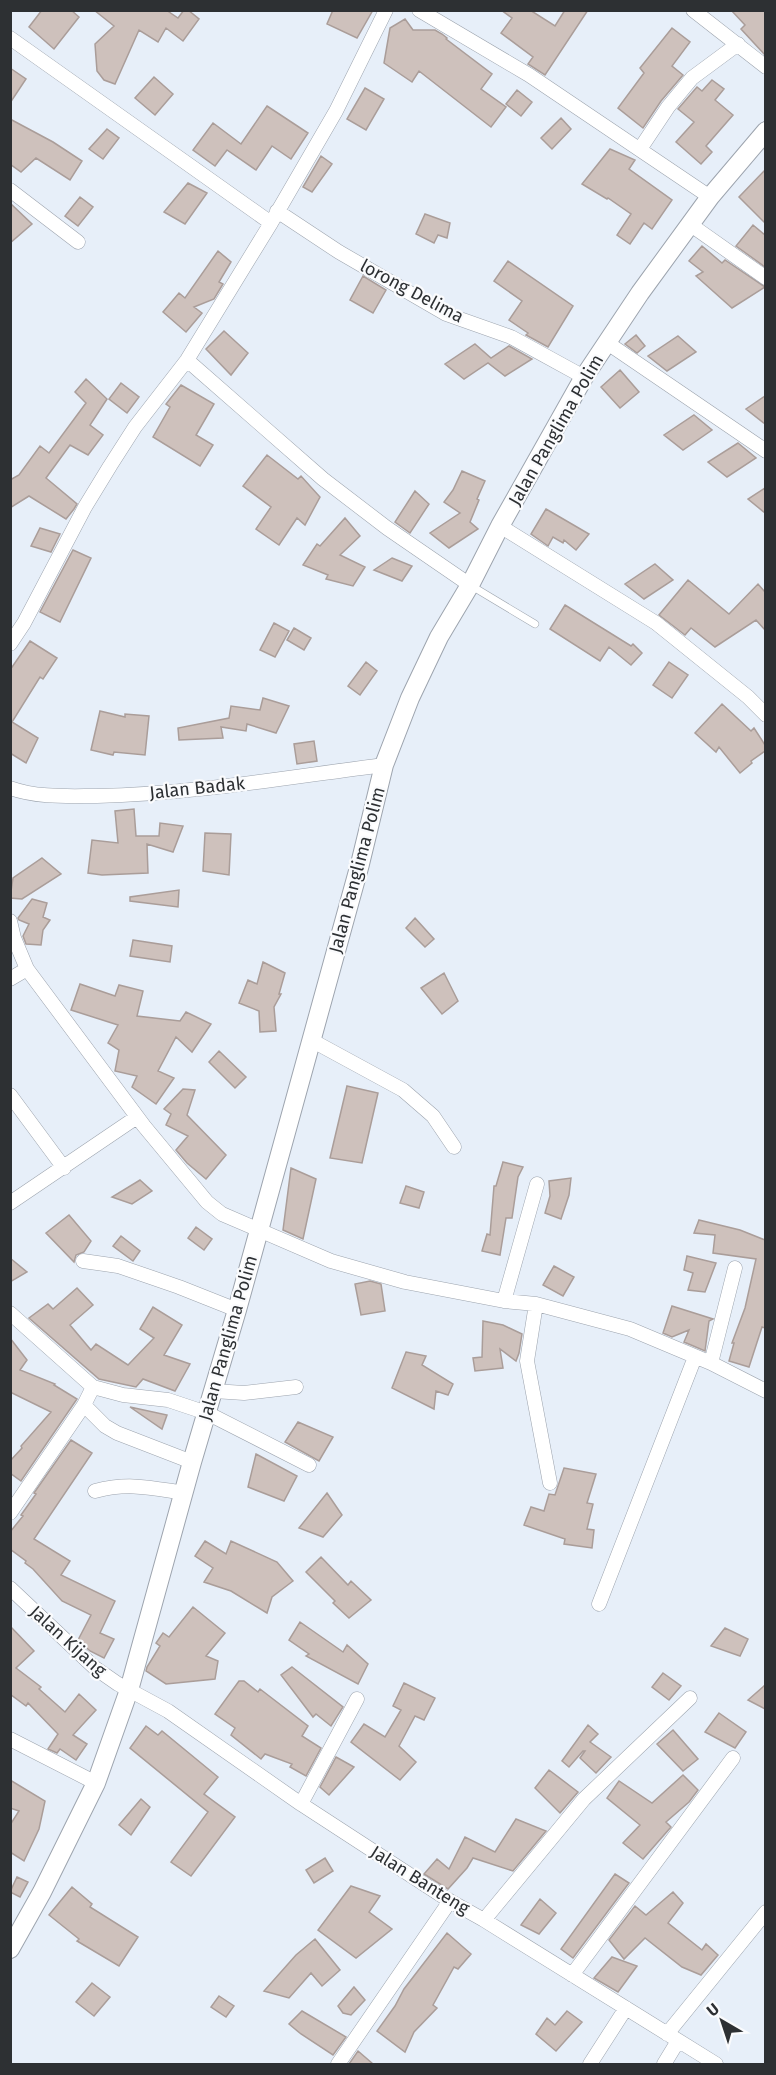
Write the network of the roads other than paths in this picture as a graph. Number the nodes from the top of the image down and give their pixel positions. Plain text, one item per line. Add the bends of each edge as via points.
1 (386, 10) edge
2 (419, 10) edge
3 (693, 10) edge
4 (10, 38) edge
5 (738, 44) junction
6 (765, 67) edge
7 (765, 131) edge
8 (640, 149) junction
9 (10, 190) edge
10 (710, 198) junction
11 (274, 217) junction
12 (691, 225) junction
13 (78, 242) dead end
14 (765, 278) edge
15 (606, 342) junction
16 (188, 360) junction
17 (584, 377) junction
18 (765, 451) edge
19 (500, 526) junction
20 (470, 585) junction
21 (535, 624) dead end
22 (10, 644) edge
23 (765, 715) edge
24 (384, 765) junction
25 (10, 788) edge
26 (10, 921) edge
27 (27, 969) junction
28 (10, 979) edge
29 (311, 1040) junction
30 (10, 1095) edge
31 (137, 1117) junction
32 (454, 1147) dead end
33 (64, 1168) junction
34 (537, 1184) dead end
35 (10, 1203) edge
36 (258, 1230) junction
37 (83, 1261) dead end
38 (735, 1268) dead end
39 (504, 1301) junction
40 (536, 1304) junction
41 (237, 1310) junction
42 (10, 1313) edge
43 (695, 1357) junction
44 (711, 1364) junction
45 (93, 1387) junction
46 (297, 1387) dead end
47 (214, 1391) junction
48 (765, 1391) edge
49 (84, 1405) junction
50 (207, 1413) junction
51 (192, 1462) junction
52 (309, 1466) dead end
53 (550, 1483) dead end
54 (95, 1491) dead end
55 (185, 1493) junction
56 (10, 1513) edge
57 (10, 1588) edge
58 (599, 1604) dead end
59 (129, 1690) junction
60 (690, 1698) dead end
61 (357, 1699) dead end
62 (10, 1740) edge
63 (733, 1758) dead end
64 (96, 1783) junction
65 (301, 1804) junction
66 (450, 1900) junction
67 (765, 1912) edge
68 (484, 1920) junction
69 (10, 1949) edge
70 (572, 1975) junction
71 (626, 2008) junction
72 (672, 2037) junction
73 (700, 2060) edge
74 (338, 2064) edge
75 (590, 2064) edge
76 (664, 2064) edge
77 (716, 2064) edge

1 - 11 street via 336,111
2 - 8 street via 530,75
3 - 5 street
4 - 11 street, lorong Delima
5 - 6 street
5 - 8 street via 692,78
7 - 10 street, Jalan Panglima Polim
8 - 10 street
9 - 13 street
10 - 12 street, Jalan Panglima Polim
11 - 16 street
11 - 17 street, lorong Delima via 446,314 511,337
12 - 14 street
12 - 15 street, Jalan Panglima Polim
15 - 17 street, Jalan Panglima Polim
15 - 18 street
16 - 20 street via 323,478
16 - 22 street via 110,466
17 - 19 street, Jalan Panglima Polim
19 - 20 street, Jalan Panglima Polim
19 - 23 street via 656,623
20 - 21 lane
20 - 24 street, Jalan Panglima Polim via 439,637
24 - 25 street, Jalan Badak via 132,795 52,796
24 - 29 street, Jalan Panglima Polim
26 - 27 street
27 - 28 street
27 - 31 street
29 - 32 street via 403,1090 433,1116
29 - 36 street, Jalan Panglima Polim
30 - 33 street
31 - 33 street
31 - 36 street via 207,1202 222,1214
33 - 35 street
34 - 39 street
36 - 39 street via 331,1261 405,1282
36 - 41 street, Jalan Panglima Polim
37 - 41 street via 147,1275
38 - 44 street
39 - 40 street
40 - 43 street via 630,1329
40 - 53 street via 527,1361
41 - 47 street, Jalan Panglima Polim
42 - 45 street
43 - 44 street
43 - 58 street
44 - 48 street
45 - 49 street
45 - 50 street via 168,1400
46 - 47 street via 244,1393
47 - 50 street, Jalan Panglima Polim
49 - 51 street via 117,1433
49 - 56 street
50 - 51 street, Jalan Panglima Polim
50 - 52 street
51 - 55 street, Jalan Panglima Polim
54 - 55 street via 133,1485
55 - 59 street, Jalan Panglima Polim
57 - 59 street, Jalan Kijang via 95,1668
59 - 64 street, Jalan Panglima Polim
59 - 65 street, Jalan Banteng via 168,1711
60 - 68 street via 584,1799
61 - 65 street
62 - 64 street
63 - 70 street
64 - 69 street, Jalan Panglima Polim
65 - 66 street, Jalan Banteng
66 - 68 street, Jalan Banteng
66 - 74 street
67 - 72 street
68 - 70 street, Jalan Banteng
70 - 71 street, Jalan Banteng
71 - 72 street, Jalan Banteng
71 - 75 street
72 - 73 street, Jalan Banteng
72 - 76 street
73 - 77 street, Jalan Banteng

